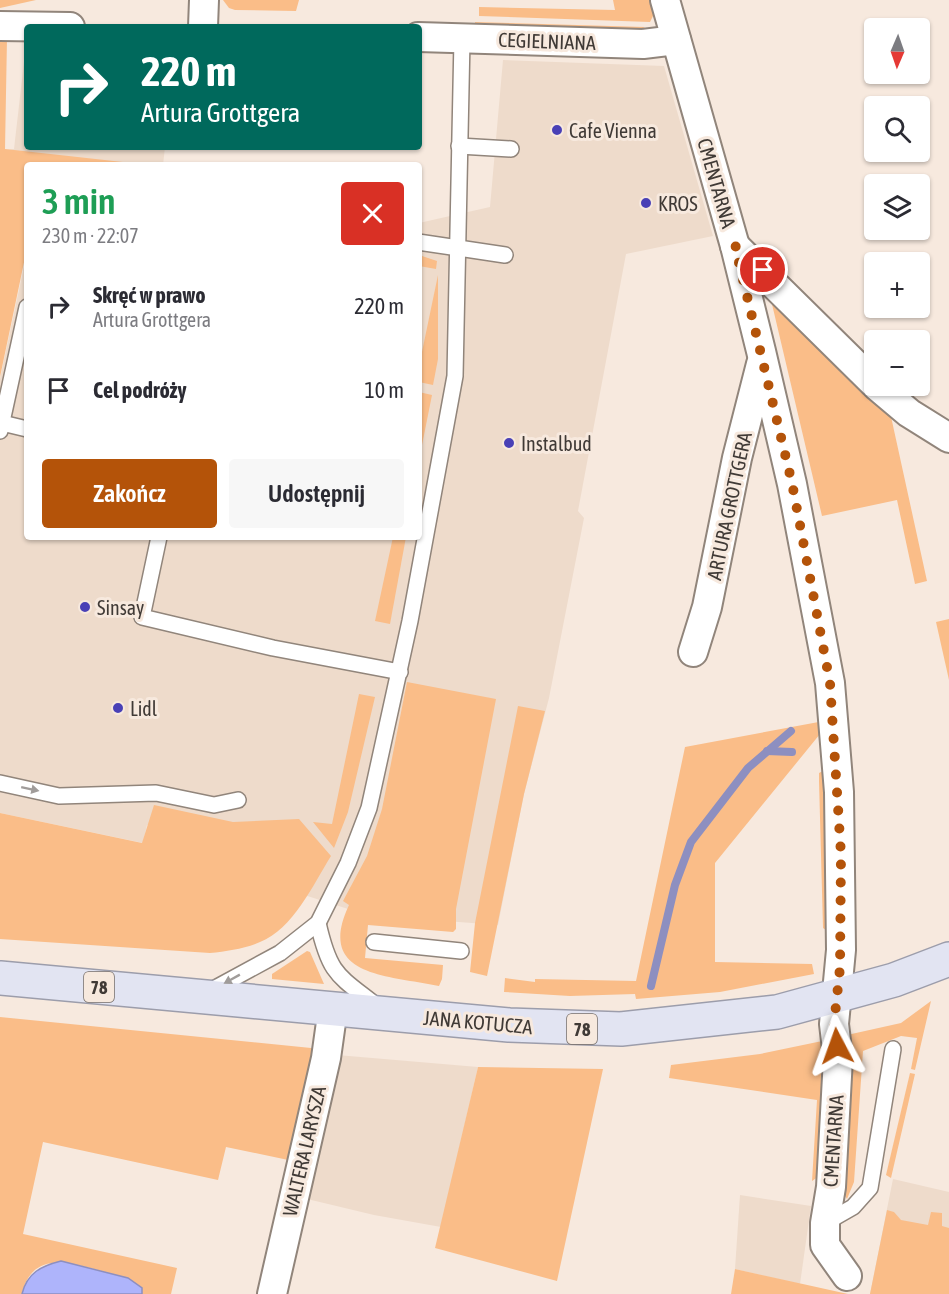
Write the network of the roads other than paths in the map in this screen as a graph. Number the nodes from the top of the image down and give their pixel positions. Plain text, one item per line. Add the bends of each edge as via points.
1 (204, 0) edge
2 (665, 0) edge
3 (203, 24) edge
4 (0, 26) edge
5 (24, 26) edge
6 (422, 38) edge
7 (462, 39) junction
8 (676, 40) junction
9 (459, 146) junction
10 (511, 149) dead end
11 (422, 243) edge
12 (735, 246) junction
13 (458, 249) junction
14 (506, 255) dead end
15 (24, 321) edge
16 (763, 359) junction
17 (864, 372) edge
18 (890, 396) edge
19 (1, 427) edge
20 (24, 429) edge
21 (949, 438) edge
22 (426, 491) edge
23 (422, 519) edge
24 (158, 540) edge
25 (419, 540) edge
26 (693, 652) dead end
27 (400, 672) junction
28 (0, 783) edge
29 (238, 800) dead end
30 (318, 923) junction
31 (374, 942) dead end
32 (460, 951) dead end
33 (949, 960) edge
34 (0, 978) edge
35 (199, 997) junction
36 (837, 997) junction
37 (333, 1008) junction
38 (386, 1013) junction
39 (893, 1049) dead end
40 (825, 1222) junction
41 (847, 1285) edge
42 (272, 1294) edge

1 - 3 street
2 - 8 street, CMENTARNA
4 - 5 street
6 - 7 street, CEGIELNIANA
7 - 8 street, CEGIELNIANA via 643,44
7 - 9 lane
8 - 12 street, CMENTARNA
9 - 10 lane
9 - 13 lane
11 - 13 lane
12 - 16 street, CMENTARNA
12 - 17 street
13 - 14 lane
13 - 22 lane via 456,366
15 - 19 lane
16 - 26 street, ARTURA GROTTGERA via 737,458 707,607
16 - 36 street, CMENTARNA via 821,631 835,744 841,854
18 - 21 street
19 - 20 lane
22 - 23 lane
24 - 27 lane via 142,617 273,648
25 - 27 lane
27 - 30 lane via 364,825
28 -> 29 lane via 59,796 156,793 214,805
30 -> 35 lane via 280,953
30 - 38 lane via 329,964 336,974
31 - 32 lane
33 - 36 main road, JANA KOTUCZA / 78
34 - 35 main road, JANA KOTUCZA / 78
35 - 37 main road, JANA KOTUCZA / 78
36 - 38 main road, JANA KOTUCZA / 78 via 738,1018 621,1029 509,1025
36 - 40 street, CMENTARNA via 834,1024 838,1058 831,1187
37 - 38 main road, JANA KOTUCZA / 78
37 - 42 street, WALTERA LARYSZA via 326,1058
39 - 40 lane via 870,1188 853,1207
40 - 41 street, CMENTARNA via 825,1245

